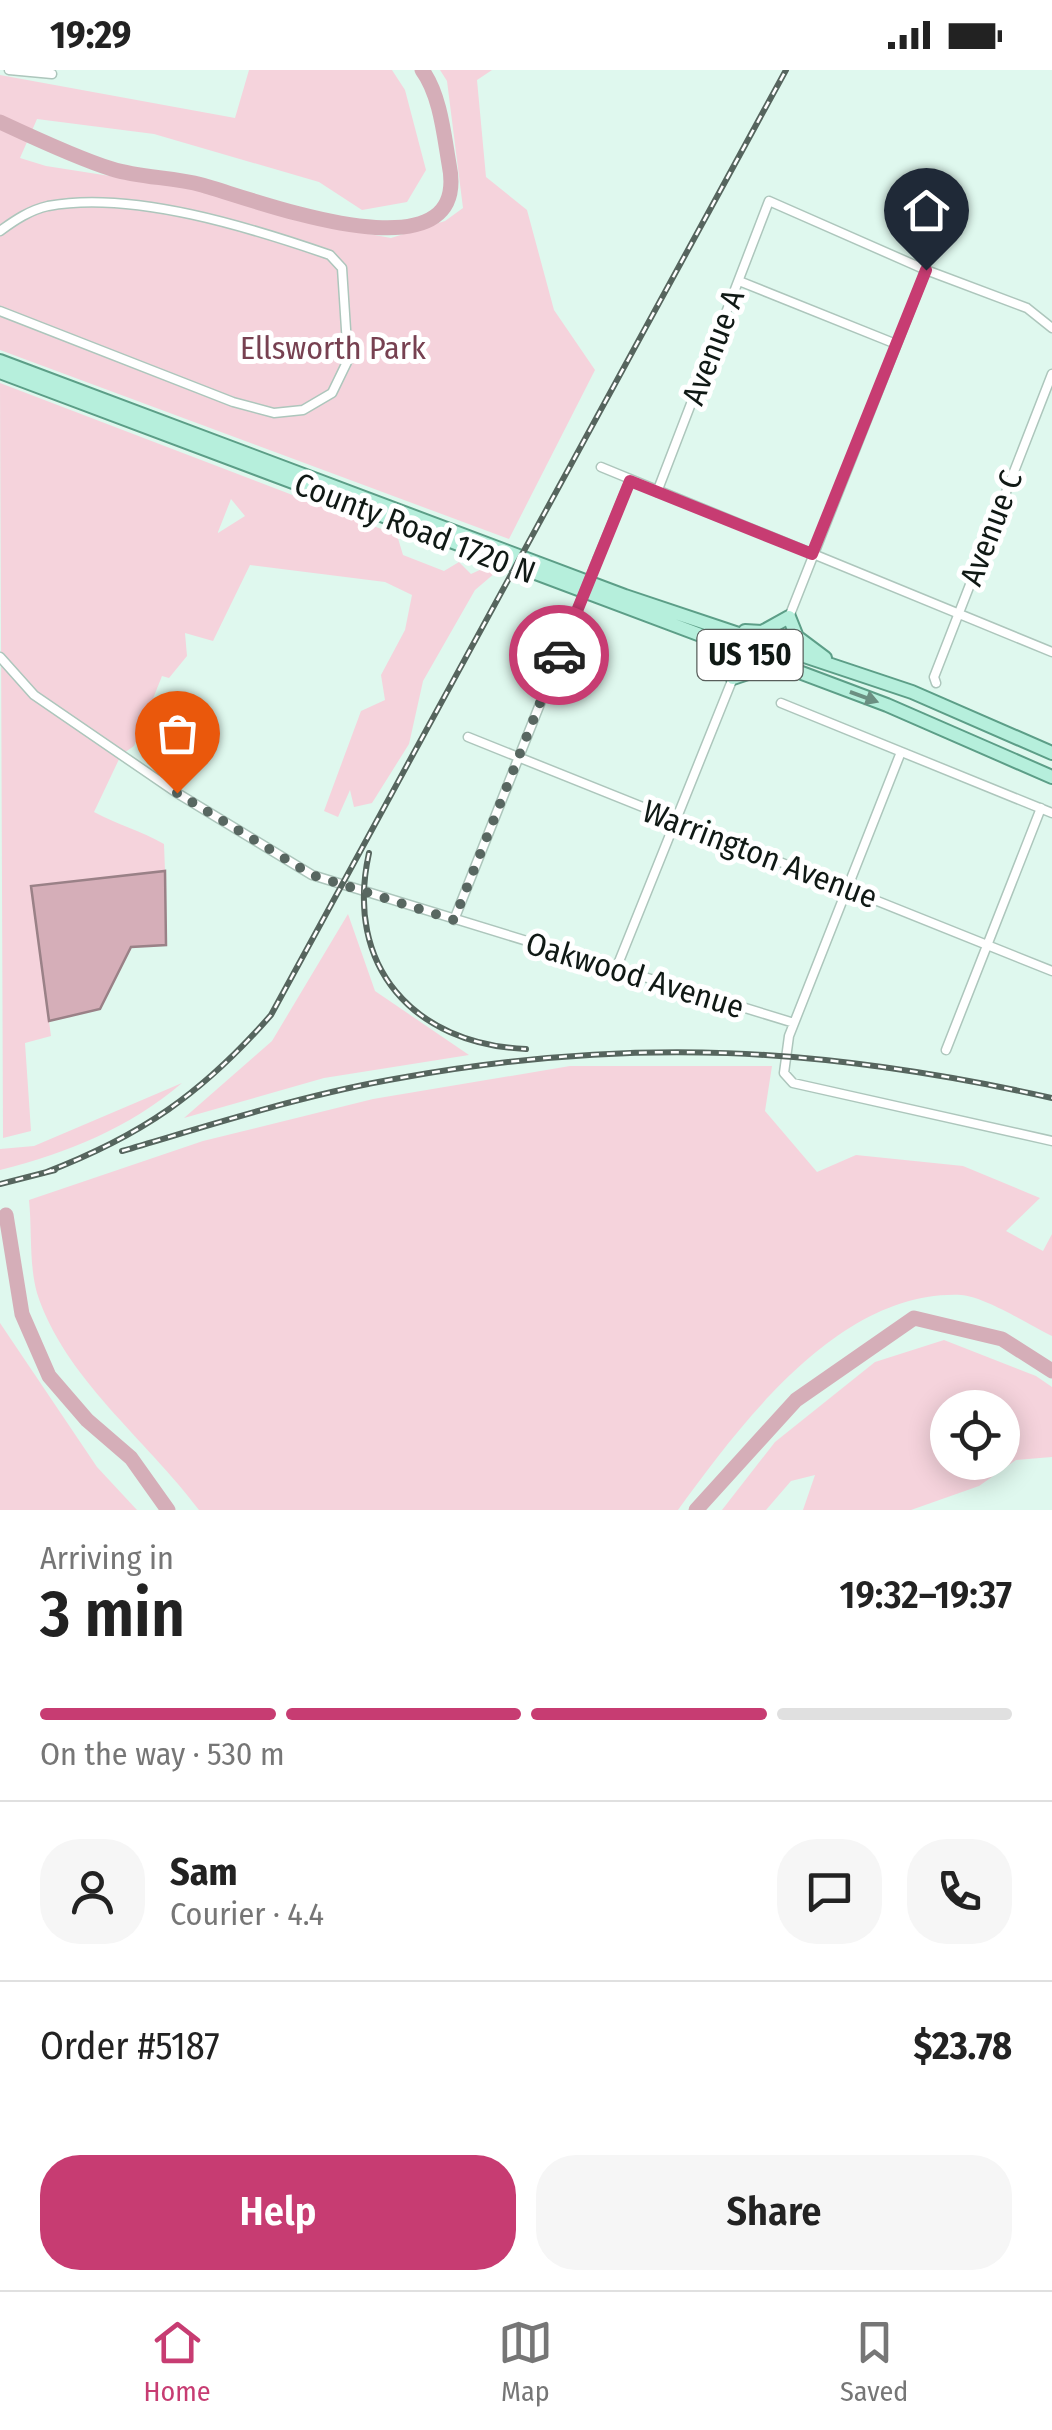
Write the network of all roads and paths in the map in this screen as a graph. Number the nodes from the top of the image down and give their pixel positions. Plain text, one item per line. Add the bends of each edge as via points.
1 (10, 70) edge
2 (52, 74) dead end
3 (0, 231) edge
4 (926, 270) junction
5 (739, 281) junction
6 (0, 311) edge
7 (1052, 328) edge
8 (896, 344) junction
9 (0, 361) edge
10 (0, 372) edge
11 (1052, 374) edge
12 (601, 467) dead end
13 (630, 481) junction
14 (657, 492) junction
15 (812, 554) junction
16 (958, 612) junction
17 (789, 618) junction
18 (727, 630) junction
19 (695, 634) junction
20 (1052, 652) edge
21 (0, 657) edge
22 (838, 666) junction
23 (733, 678) junction
24 (814, 678) junction
25 (936, 683) dead end
26 (781, 704) dead end
27 (468, 737) dead end
28 (901, 752) junction
29 (1052, 753) edge
30 (517, 758) junction
31 (1052, 777) edge
32 (1041, 808) junction
33 (1052, 813) edge
34 (677, 821) junction
35 (849, 888) junction
36 (454, 920) junction
37 (987, 944) junction
38 (616, 969) junction
39 (1052, 971) edge
40 (794, 1023) junction
41 (946, 1050) dead end
42 (1052, 1141) edge

1 - 2 street
3 - 6 street via 47,206 121,205 330,255 342,268 348,360 332,393 304,410 274,413
4 - 5 street, Avenue A via 768,201
4 - 7 street via 1027,308
4 - 8 street
5 - 8 street
5 - 14 street, Avenue A
8 - 15 street
9 - 18 main road, County Road 1720 N / US 150
10 - 19 main road, County Road 1720 N / US 150
11 - 16 street, Avenue C
12 - 13 street
13 - 14 street
13 - 30 street, bridge
14 - 15 street
15 - 16 street
15 - 17 street
16 - 20 street
16 - 25 street, Avenue C
17 - 18 main road via 762,632
17 - 22 main road via 803,643
18 - 22 main road, US 150
19 - 23 main road
19 - 24 main road, County Road 1720 N / US 150
21 - 36 street, Oakwood Avenue via 34,696 312,875
22 - 29 main road, US 150
23 - 24 main road via 763,668
23 - 34 street
24 -> 31 main road, County Road 1720 N / US 150
26 - 28 street
27 - 30 street, Warrington Avenue
28 - 32 street
28 - 35 street
30 - 34 street, Warrington Avenue
30 - 36 street
32 - 33 street
32 - 37 street
34 - 35 street, Warrington Avenue
34 - 38 street
35 - 37 street, Warrington Avenue
35 - 40 street
36 - 38 street, Oakwood Avenue
37 - 39 street, Warrington Avenue
37 - 41 street
38 - 40 street, Oakwood Avenue
40 - 42 street via 784,1073 793,1082

